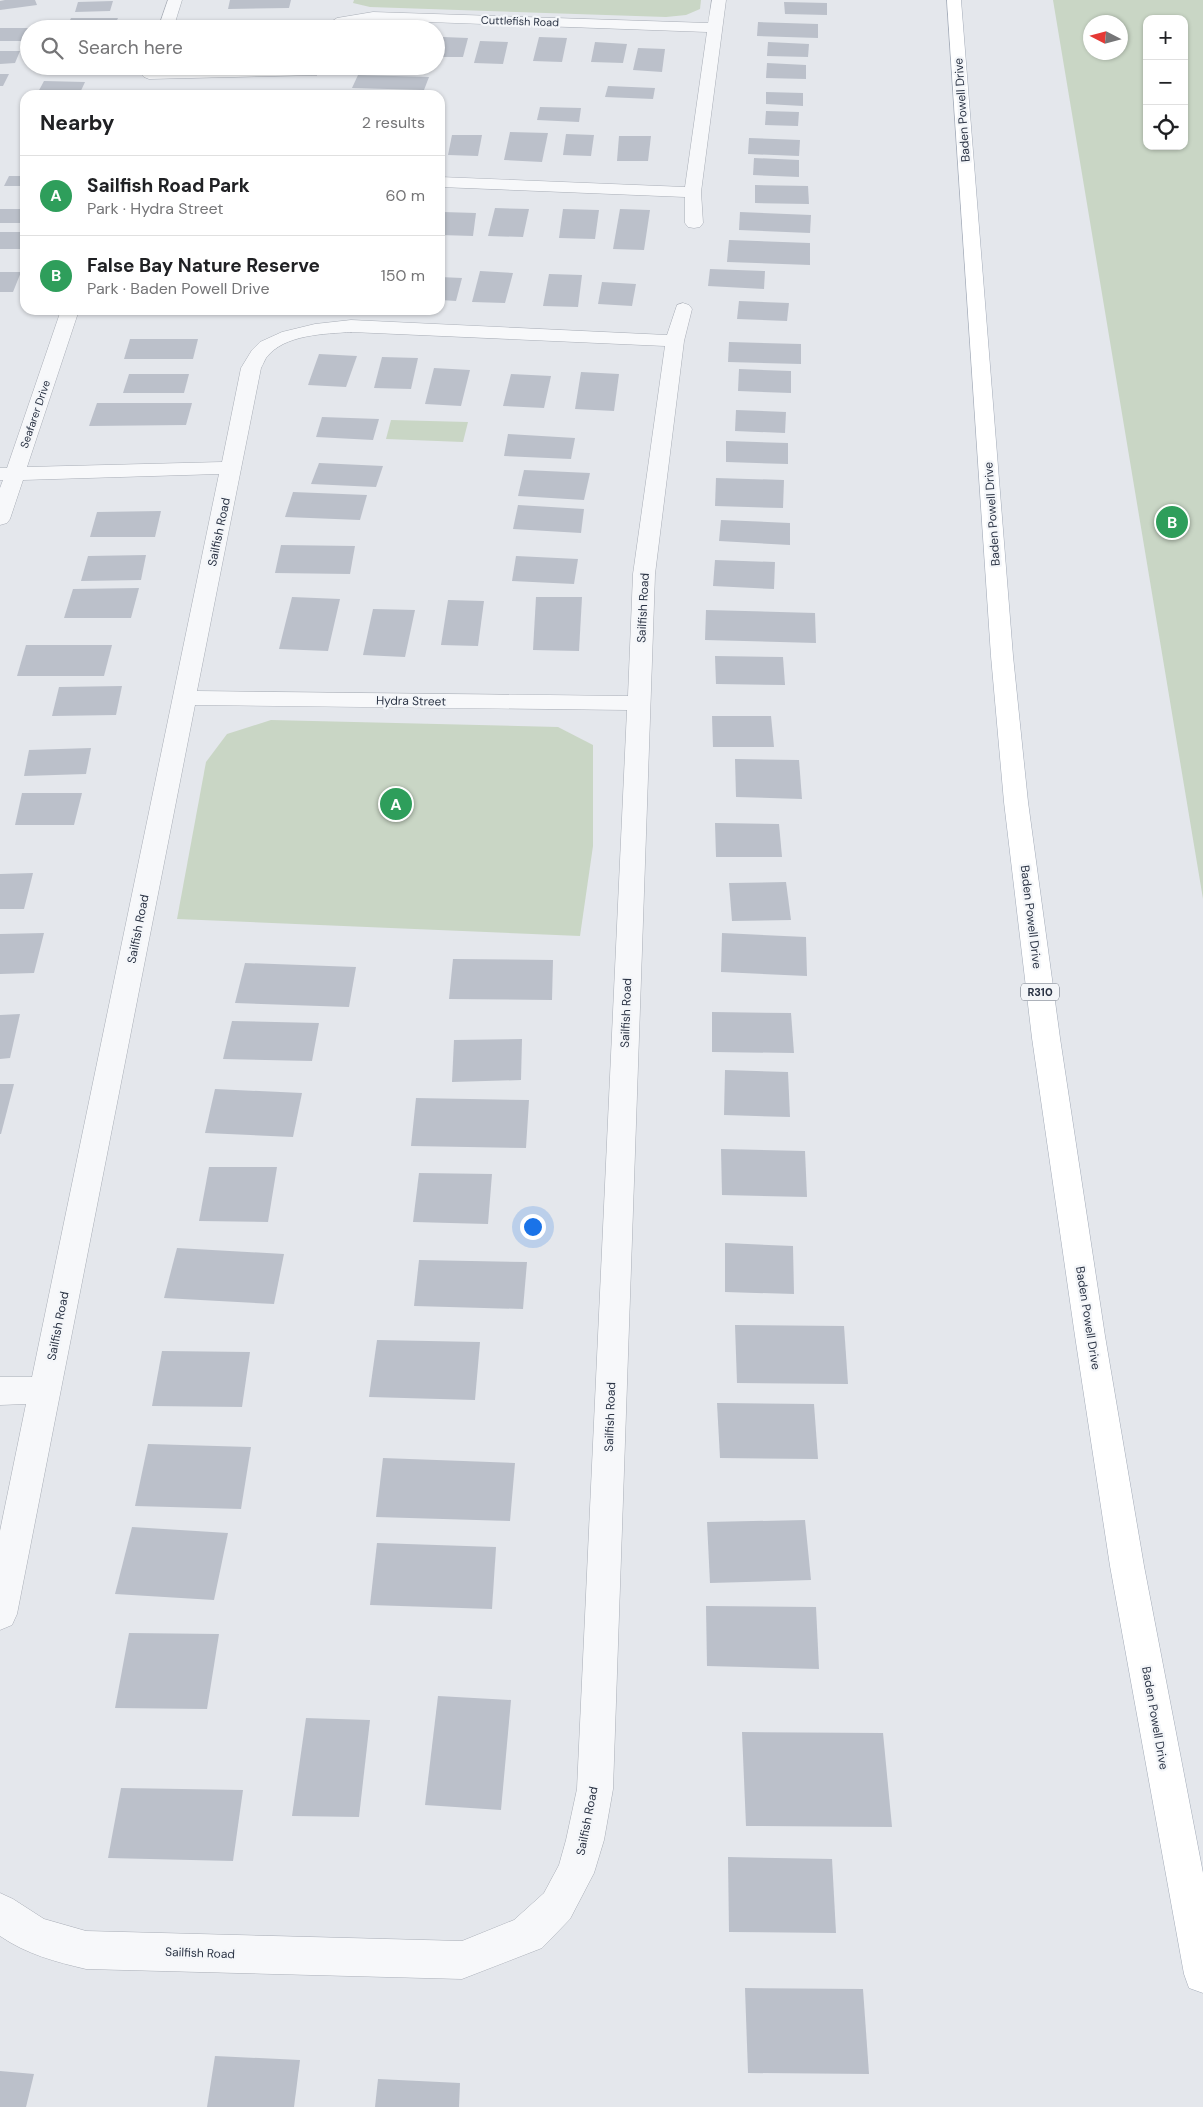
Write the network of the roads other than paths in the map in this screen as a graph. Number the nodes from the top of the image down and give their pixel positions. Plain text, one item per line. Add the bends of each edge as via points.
1 (175, 0) edge
2 (719, 0) edge
3 (954, 0) edge
4 (168, 20) edge
5 (342, 20) edge
6 (715, 28) junction
7 (312, 75) edge
8 (148, 76) edge
9 (445, 182) edge
10 (693, 192) junction
11 (694, 223) dead end
12 (683, 309) dead end
13 (68, 315) edge
14 (675, 341) junction
15 (232, 468) junction
16 (8, 474) edge
17 (0, 519) edge
18 (185, 698) junction
19 (638, 703) junction
20 (45, 1390) junction
21 (0, 1391) edge
22 (0, 1614) edge
23 (0, 1912) edge
24 (1203, 1974) edge

1 - 4 street
2 - 6 street
3 - 24 main road, Baden Powell Drive / R310 via 1002,656 1016,802 1090,1336 1124,1547
5 - 6 street, Cuttlefish Road via 373,16
6 - 10 street
7 - 8 street
9 - 10 street
10 - 11 street
12 - 14 street, Sailfish Road
13 - 16 street, Seafarer Drive
14 - 15 street, Sailfish Road via 351,326 299,332 260,353 251,368
14 - 19 street, Sailfish Road via 644,574
15 - 16 street
15 - 18 street, Sailfish Road
16 - 17 street, Seafarer Drive
18 - 19 street, Hydra Street
18 - 20 street, Sailfish Road
19 - 23 street, Sailfish Road via 595,1789 576,1873 557,1906 528,1934 462,1960 86,1950 47,1941 15,1926
20 - 21 street
20 - 22 street, Sailfish Road

